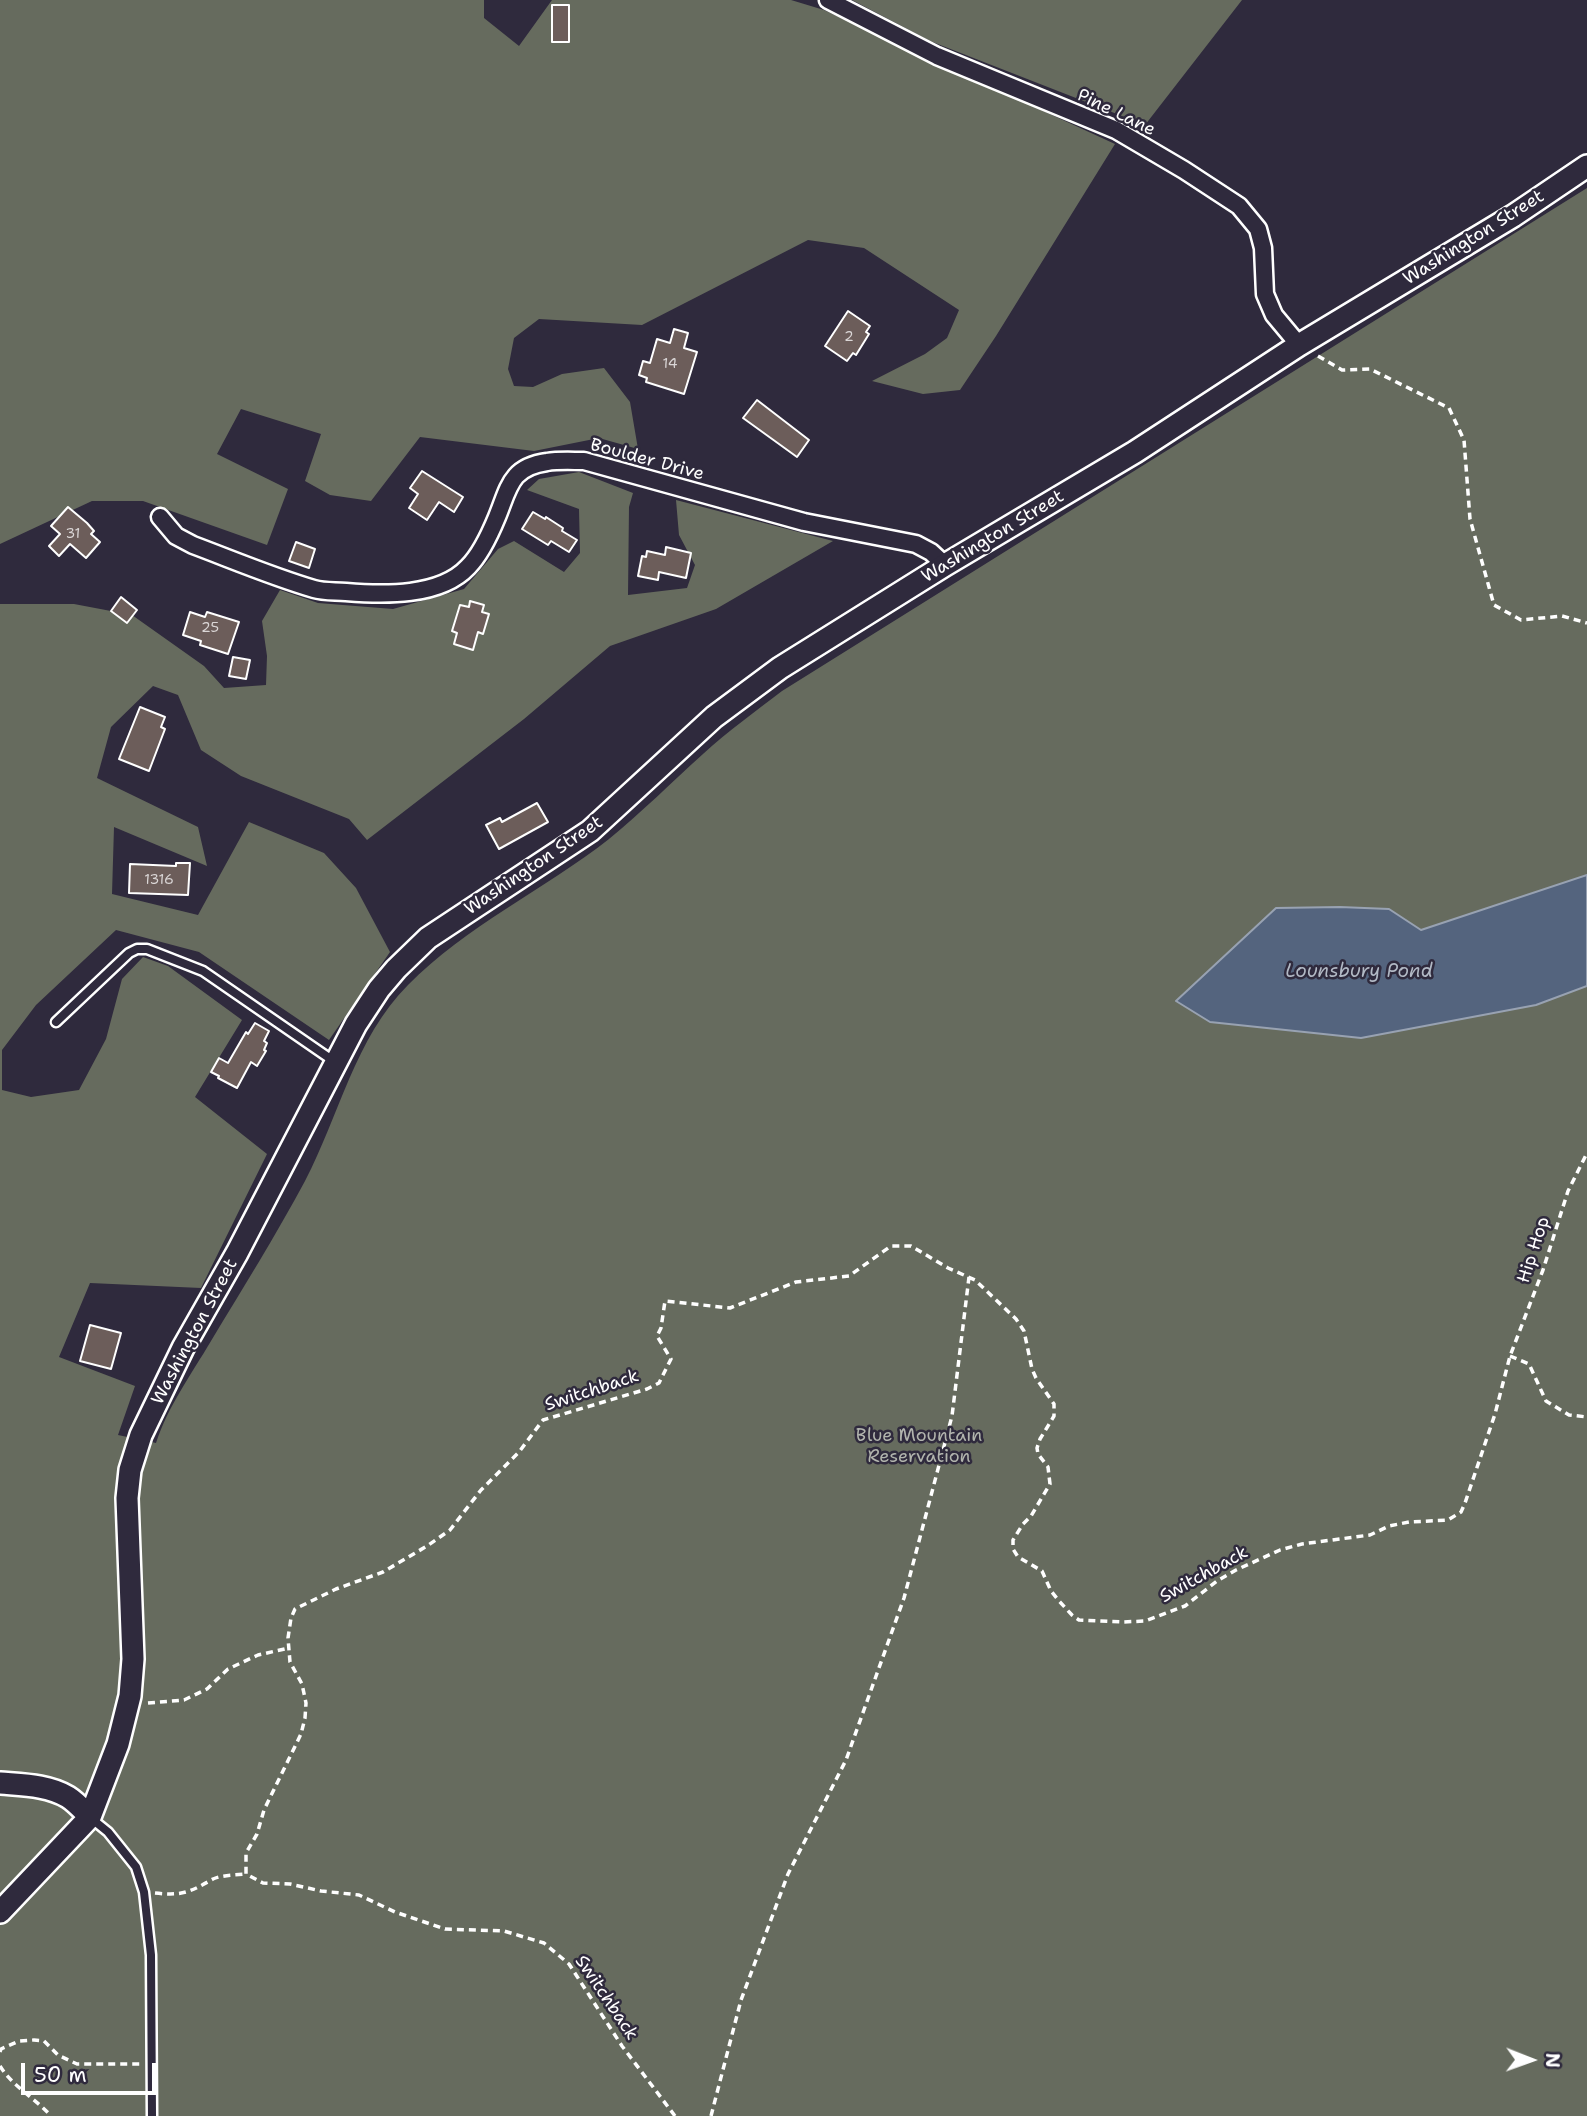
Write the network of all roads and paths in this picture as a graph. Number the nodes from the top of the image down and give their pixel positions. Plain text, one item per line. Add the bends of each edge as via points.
1 (828, 0) edge
2 (1587, 166) edge
3 (1299, 345) junction
4 (160, 517) dead end
5 (946, 565) junction
6 (1587, 624) edge
7 (56, 1022) dead end
8 (336, 1063) junction
9 (1587, 1153) edge
10 (969, 1277) junction
11 (1510, 1356) junction
12 (1587, 1417) edge
13 (289, 1648) junction
14 (128, 1704) junction
15 (0, 1783) edge
16 (90, 1817) junction
17 (246, 1874) junction
18 (144, 1892) junction
19 (0, 1912) edge
20 (0, 2052) edge
21 (151, 2063) junction
22 (0, 2066) edge
23 (51, 2116) edge
24 (152, 2116) edge
25 (675, 2116) edge
26 (711, 2116) edge

1 - 3 street, Pine Lane via 937,56 1115,130 1239,206 1258,229 1265,294 1274,315
2 - 3 street, Washington Street
3 - 5 street, Washington Street via 1135,452
3 - 6 path via 1342,370 1370,369 1450,408 1464,440 1470,519 1494,605 1521,620 1562,616
4 - 5 street, Boulder Drive via 176,536 193,545 317,590 403,593 432,588 468,568 485,543 516,475 547,462 584,461 804,522 916,544
5 - 8 street, Washington Street via 780,668 714,717 590,831 428,938 379,989
7 - 8 lane via 129,953 147,949 203,971
8 - 14 street, Washington Street via 141,1435 127,1497 133,1659
9 - 11 path, Hip Hop via 1568,1191
10 - 11 path, Switchback via 1016,1319 1024,1331 1036,1378 1054,1404 1054,1416 1037,1448 1048,1467 1050,1484 1013,1540 1013,1549 1042,1571 1051,1591 1079,1620 1145,1621 1185,1606 1217,1581 1280,1550 1370,1535 1409,1521 1452,1519 1465,1503
10 - 13 path, Switchback via 899,1244 849,1276 796,1282 730,1308 665,1301 657,1336 671,1359 659,1383 543,1420 450,1530 383,1572 295,1609
10 - 26 path via 953,1416 904,1598 846,1760 788,1874 741,2000
11 - 12 path via 1529,1364 1546,1401 1569,1415
13 - 14 path via 258,1655 184,1700
13 - 17 path, Switchback via 290,1662 302,1684 305,1718 246,1853
14 - 16 street, Washington Street
15 - 16 street via 55,1791
16 - 18 lane via 136,1867
16 - 19 street, Washington Street
17 - 18 path via 214,1878 186,1894
17 - 25 path, Switchback via 263,1883 359,1895 445,1929 504,1931 544,1943 569,1964
18 - 21 lane via 151,1955
20 - 21 path via 19,2041 34,2040 44,2041 77,2064
21 - 24 lane
22 - 23 path

